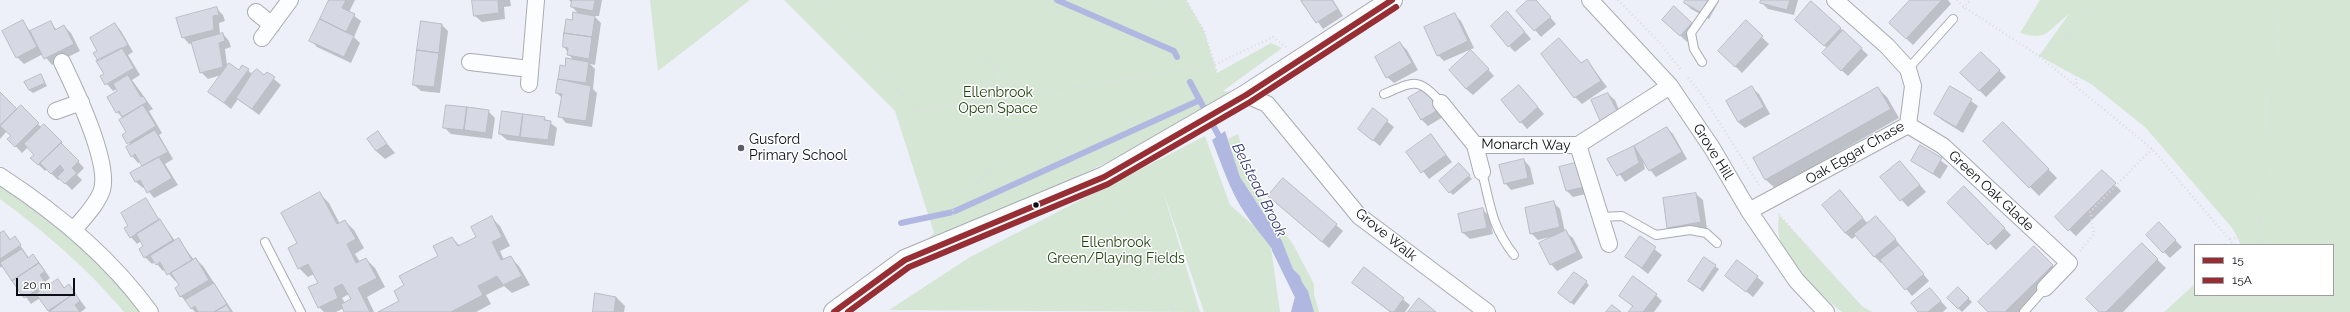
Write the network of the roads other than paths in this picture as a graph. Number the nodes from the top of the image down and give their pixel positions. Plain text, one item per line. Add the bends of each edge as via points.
1 (290, 0) edge
2 (536, 0) edge
3 (1392, 0) edge
4 (1590, 0) edge
5 (1714, 0) edge
6 (1835, 0) edge
7 (256, 12) dead end
8 (1953, 20) dead end
9 (272, 25) junction
10 (262, 38) dead end
11 (62, 62) dead end
12 (470, 62) dead end
13 (1702, 62) dead end
14 (1908, 69) junction
15 (1670, 86) junction
16 (1384, 94) dead end
17 (1246, 95) junction
18 (81, 102) junction
19 (1441, 103) joint
20 (56, 111) dead end
21 (1908, 125) junction
22 (1475, 145) junction
23 (1578, 145) junction
24 (1482, 172) joint
25 (0, 176) edge
26 (1749, 211) junction
27 (1600, 217) junction
28 (74, 230) junction
29 (265, 242) dead end
30 (1717, 243) dead end
31 (1609, 244) dead end
32 (1514, 255) dead end
33 (2045, 288) joint
34 (150, 312) edge
35 (300, 312) edge
36 (834, 312) edge
37 (1487, 312) edge
38 (1826, 312) edge
39 (2024, 312) edge

1 - 9 street
2 - 12 street via 530,77
3 - 17 street
4 - 15 street, Grove Hill
5 - 13 lane via 1691,33 1694,49
6 - 14 street via 1887,46
7 - 9 street
8 - 14 lane
9 - 10 street
11 - 18 street
14 - 21 street, Oak Eggar Chase via 1912,86
15 - 23 street, Monarch Way
15 - 26 street, Grove Hill via 1712,148
16 - 19 lane via 1413,82 1430,89
17 - 36 street via 1104,177 905,260
17 - 37 street, Grove Walk via 1267,104 1359,216
18 - 20 street
18 - 28 street via 98,154 103,183 96,202
19 - 22 street, Monarch Way
21 - 26 street, Oak Eggar Chase
21 - 33 street, Green Oak Glade via 1943,146 2069,263
22 - 23 street, Monarch Way
22 - 24 street
23 - 27 street, Monarch Way
24 - 32 lane via 1494,225
25 - 28 street
26 - 38 street, Grove Hill via 1796,280
27 - 30 lane via 1622,216 1656,235 1690,230 1706,233
27 - 31 street, Monarch Way
28 - 34 street
29 - 35 lane
33 - 39 lane

